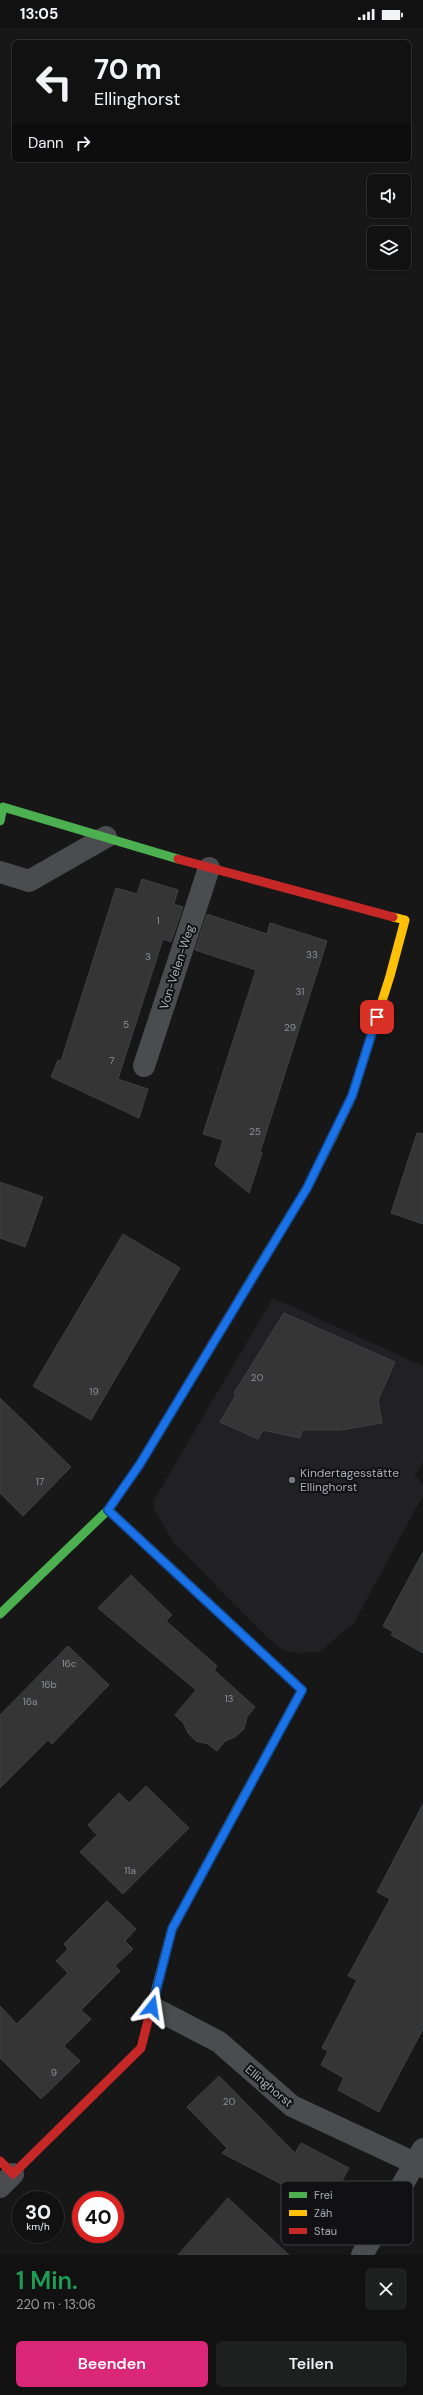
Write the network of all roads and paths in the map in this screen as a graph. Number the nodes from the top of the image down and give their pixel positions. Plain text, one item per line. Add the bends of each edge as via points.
1 (0, 820) edge
2 (106, 836) junction
3 (210, 868) junction
4 (0, 872) edge
5 (144, 1066) dead end
6 (108, 1510) junction
7 (0, 1614) edge
8 (152, 2007) junction
9 (421, 2159) edge
10 (4, 2174) edge
11 (407, 2181) edge
12 (368, 2245) edge
13 (362, 2255) edge

1 - 2 street via 3,807
2 - 3 street
2 - 4 street via 28,880
3 - 5 street, Von-Velen-Weg
3 - 6 street via 405,920 352,1096 307,1188 140,1464
6 - 7 street
6 - 8 street via 302,1690 172,1929
8 - 9 street, Ellinghorst via 219,2042 292,2106
8 - 10 street via 141,2048
9 - 11 street
12 - 13 street

